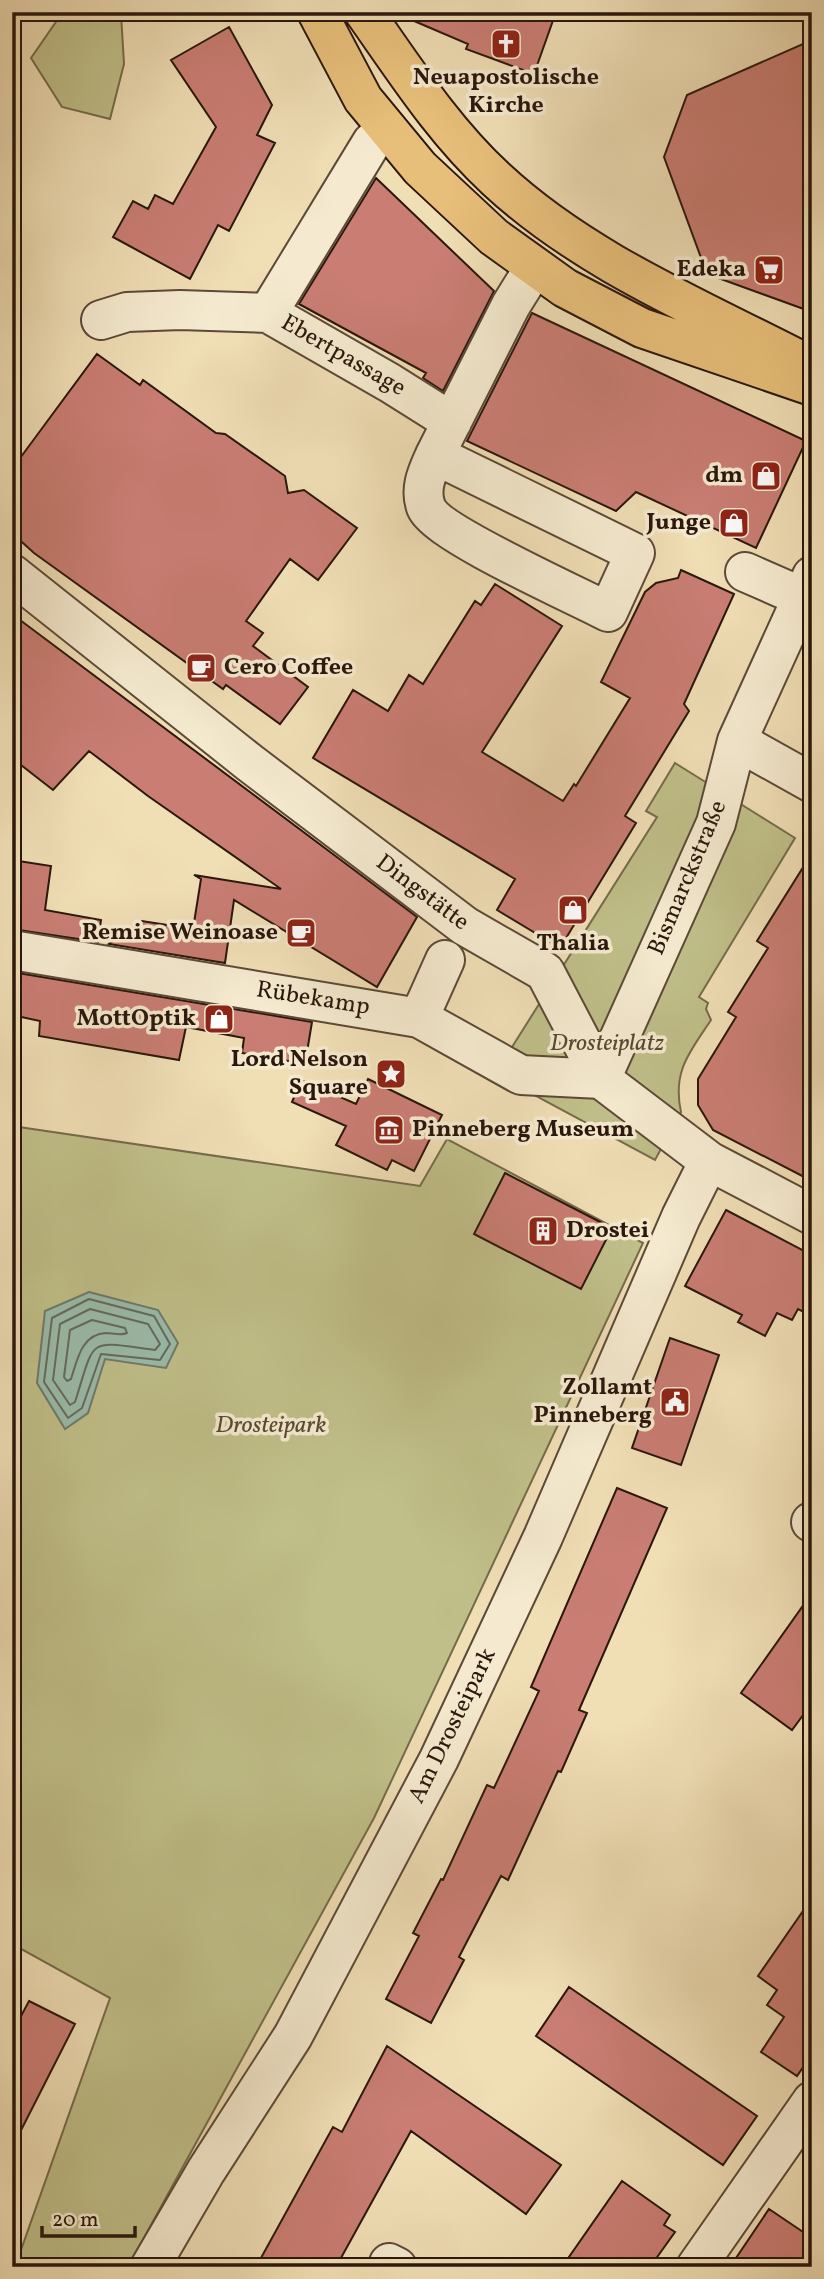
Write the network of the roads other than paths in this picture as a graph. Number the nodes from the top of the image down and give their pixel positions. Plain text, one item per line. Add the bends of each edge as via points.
1 (317, 12) edge
2 (363, 12) edge
3 (387, 129) junction
4 (455, 137) junction
5 (534, 268) junction
6 (698, 308) junction
7 (268, 313) junction
8 (102, 320) dead end
9 (642, 328) junction
10 (812, 367) edge
11 (812, 386) edge
12 (444, 438) junction
13 (745, 572) dead end
14 (12, 574) edge
15 (807, 587) edge
16 (737, 741) junction
17 (812, 783) edge
18 (453, 946) junction
19 (12, 950) edge
20 (419, 1018) junction
21 (601, 1079) junction
22 (709, 1161) junction
23 (812, 1215) edge
24 (812, 2101) edge
25 (150, 2267) edge
26 (696, 2267) edge

1 - 3 main road via 363,99
2 - 4 main road
3 - 4 main road via 409,121 429,124
3 - 5 main road via 456,204
3 - 7 street via 372,142
4 - 6 main road via 496,179 573,239
5 - 9 main road
5 - 12 street
6 - 9 main road via 692,319 678,325
6 - 10 main road
7 - 8 street, Ebertpassage via 127,312
7 - 12 street, Ebertpassage via 390,383
9 - 11 main road
12 - 12 street, Ebertpassage via 423,495 427,510 471,542 608,612 635,553
13 - 15 street, Bismarckstraße
14 - 18 street, Dingstätte via 250,763
15 - 16 street, Bismarckstraße
16 - 17 street
16 - 21 street, Bismarckstraße via 716,822
18 - 20 street
18 - 21 street, Dingstätte via 545,972
19 - 20 street, Rübekamp
20 - 21 street, Rübekamp via 521,1074
21 - 22 street, Dingstätte
22 - 23 street, Dingstätte
22 - 25 street, Am Drosteipark via 439,1759 293,2036
24 - 26 street

